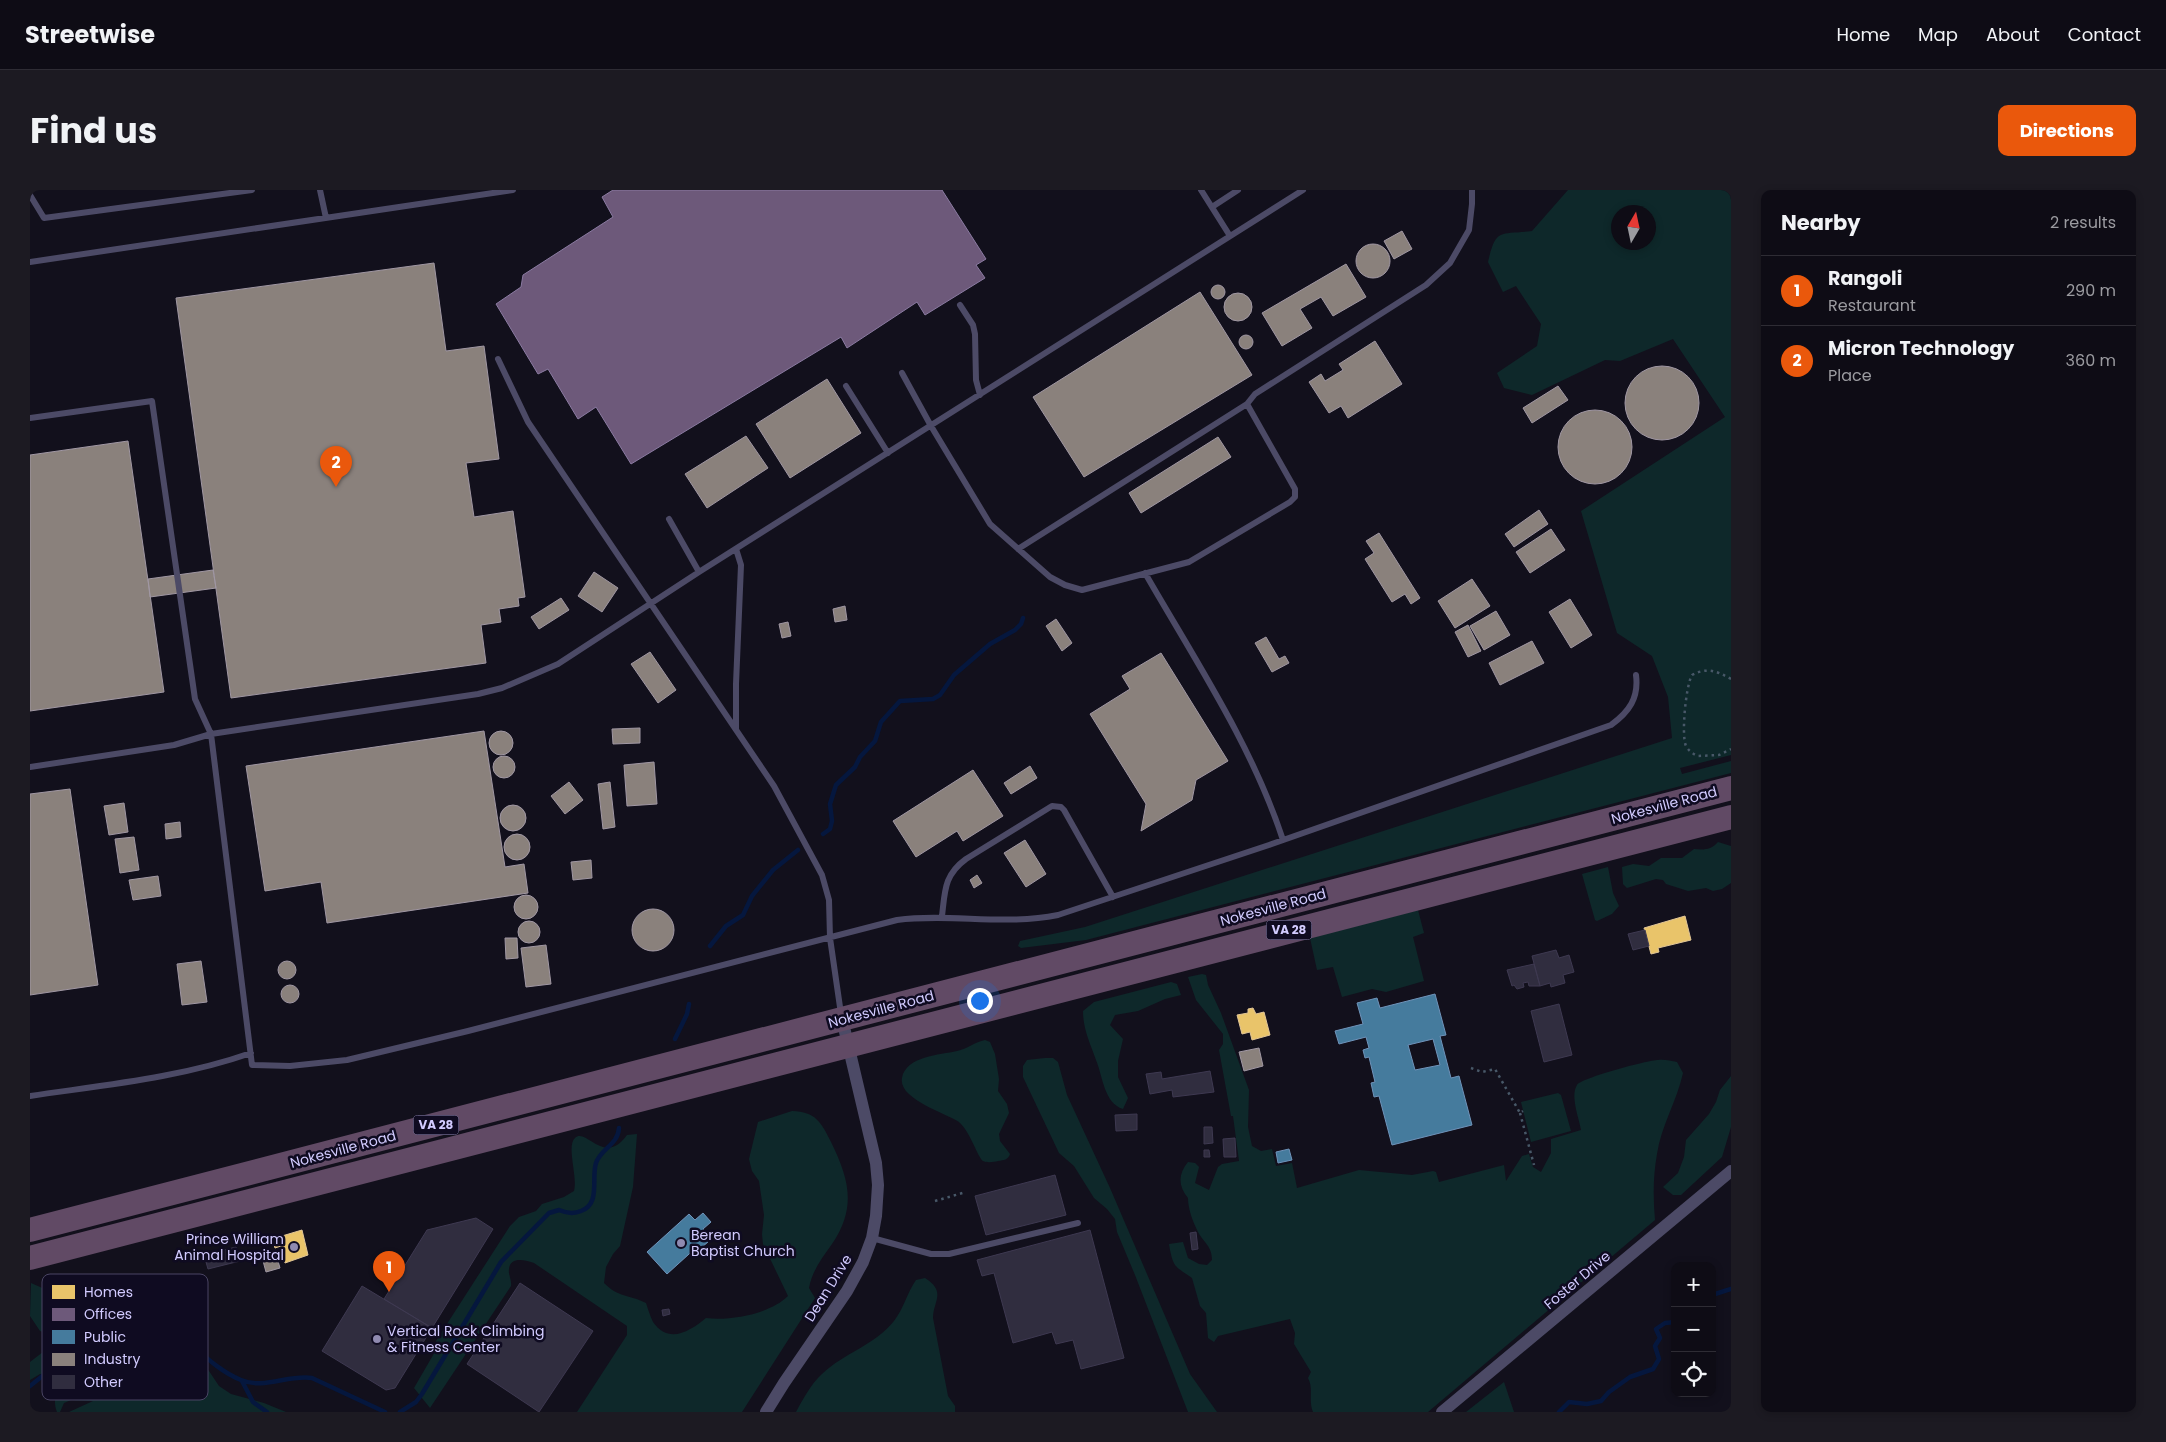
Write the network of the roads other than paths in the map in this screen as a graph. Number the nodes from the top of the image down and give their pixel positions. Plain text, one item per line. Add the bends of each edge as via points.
1 (252, 190) edge
2 (320, 190) edge
3 (513, 190) edge
4 (1201, 190) edge
5 (1238, 190) edge
6 (1303, 190) edge
7 (1472, 190) edge
8 (30, 195) edge
9 (1212, 207) junction
10 (326, 218) junction
11 (1230, 236) junction
12 (30, 262) edge
13 (960, 305) dead end
14 (498, 359) dead end
15 (902, 373) dead end
16 (846, 386) dead end
17 (980, 395) junction
18 (1247, 404) junction
19 (30, 418) edge
20 (930, 426) junction
21 (888, 453) junction
22 (669, 519) dead end
23 (736, 549) junction
24 (1018, 549) junction
25 (699, 572) junction
26 (1145, 573) junction
27 (650, 606) junction
28 (1636, 675) dead end
29 (736, 730) junction
30 (211, 734) junction
31 (30, 767) edge
32 (1731, 788) edge
33 (1731, 817) edge
34 (1283, 840) junction
35 (1113, 898) junction
36 (1290, 903) junction
37 (942, 916) junction
38 (1297, 928) junction
39 (830, 938) junction
40 (842, 1019) junction
41 (848, 1045) junction
42 (251, 1053) junction
43 (30, 1096) edge
44 (1731, 1171) edge
45 (1078, 1223) dead end
46 (30, 1230) edge
47 (872, 1238) junction
48 (30, 1258) edge
49 (766, 1412) edge
50 (1442, 1412) edge

1 - 8 lane via 44,218
2 - 10 lane
3 - 10 lane
4 - 9 lane
5 - 9 lane
6 - 11 lane
7 - 18 lane via 1469,230 1450,262 1426,286 1255,394
9 - 11 lane
10 - 12 lane
11 - 17 lane
13 - 17 lane via 975,334 976,380
14 - 27 lane via 528,422
15 - 20 lane
16 - 21 lane
17 - 20 lane
18 - 24 lane
18 - 26 lane via 1295,489 1295,497 1189,562
19 - 30 lane via 152,401 195,699
20 - 21 lane
20 - 24 lane via 990,524
21 - 23 lane
22 - 25 lane
23 - 25 lane
23 - 29 lane via 741,565
24 - 26 lane via 1050,577 1076,589 1096,587
25 - 27 lane
26 - 34 lane via 1250,756
27 - 29 lane
27 - 30 lane via 558,664 502,688 439,701
28 - 34 lane via 1636,693 1631,706 1611,725
29 - 39 lane via 774,786 822,875 829,900
30 - 31 lane via 174,745
30 - 42 lane
32 - 36 highway, Nokesville Road / VA 28
33 - 38 highway, Nokesville Road / VA 28
34 - 35 lane
35 - 37 lane via 1034,920
35 - 37 lane via 1064,810 1052,806 954,869 946,884
36 - 38 highway
36 - 40 highway, Nokesville Road / VA 28
37 - 39 lane via 897,920
38 - 41 highway, Nokesville Road / VA 28
39 - 40 lane
39 - 42 lane via 347,1060 290,1066 252,1065
40 - 41 street, Dean Drive
40 - 46 highway, Nokesville Road / VA 28
41 - 47 street, Dean Drive via 876,1163 878,1202
41 - 48 highway, Nokesville Road / VA 28
42 - 43 lane via 222,1064 172,1075
44 - 50 street, Foster Drive
45 - 47 lane via 949,1254 931,1254
47 - 49 street, Dean Drive via 847,1291

